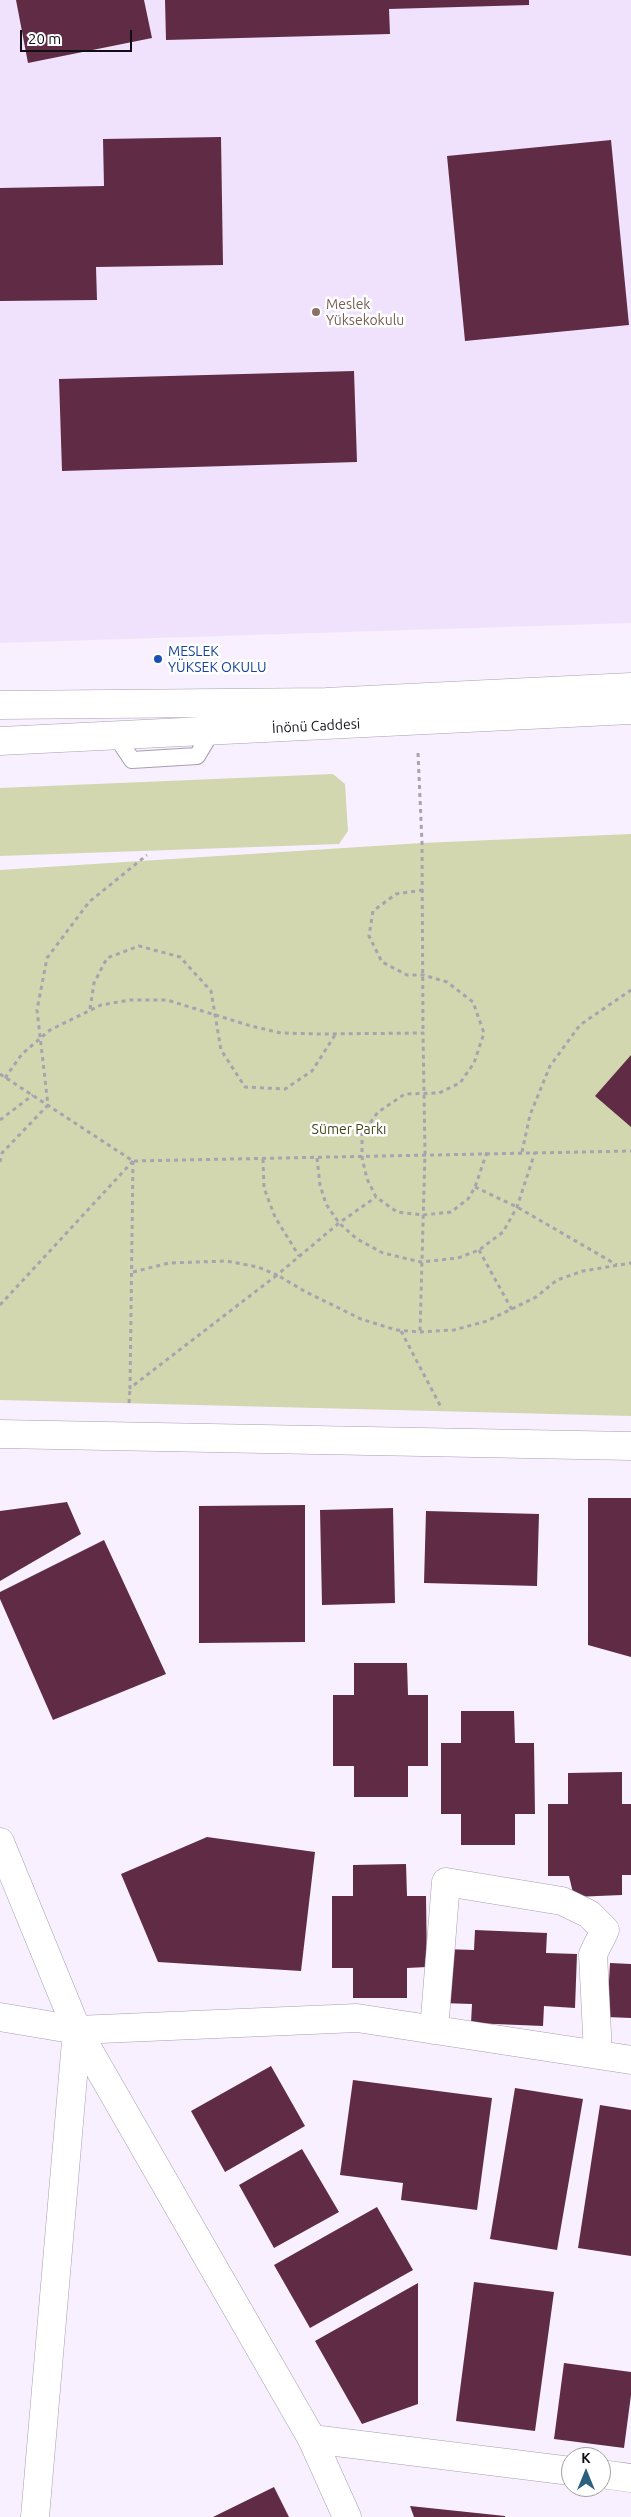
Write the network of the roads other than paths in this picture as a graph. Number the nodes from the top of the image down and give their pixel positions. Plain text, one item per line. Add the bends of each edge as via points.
1 (631, 687) edge
2 (0, 705) edge
3 (631, 710) edge
4 (0, 741) edge
5 (0, 1434) edge
6 (631, 1446) edge
7 (0, 1842) edge
8 (0, 2017) edge
9 (77, 2030) junction
10 (434, 2030) junction
11 (598, 2054) junction
12 (631, 2060) edge
13 (312, 2439) junction
14 (561, 2470) edge
15 (611, 2475) edge
16 (631, 2478) edge
17 (35, 2517) edge
18 (347, 2517) edge

1 - 2 street, İnönü Caddesi via 326,702
3 - 4 street, İnönü Caddesi
5 - 6 street
7 - 9 street
8 - 9 street
9 - 10 street via 358,2018
9 - 13 street
9 - 17 street
10 - 11 street
10 - 11 street via 446,1882 562,1901 589,1914 605,1930 593,1954
11 - 12 street
13 - 14 street
13 - 18 street
15 - 16 street

